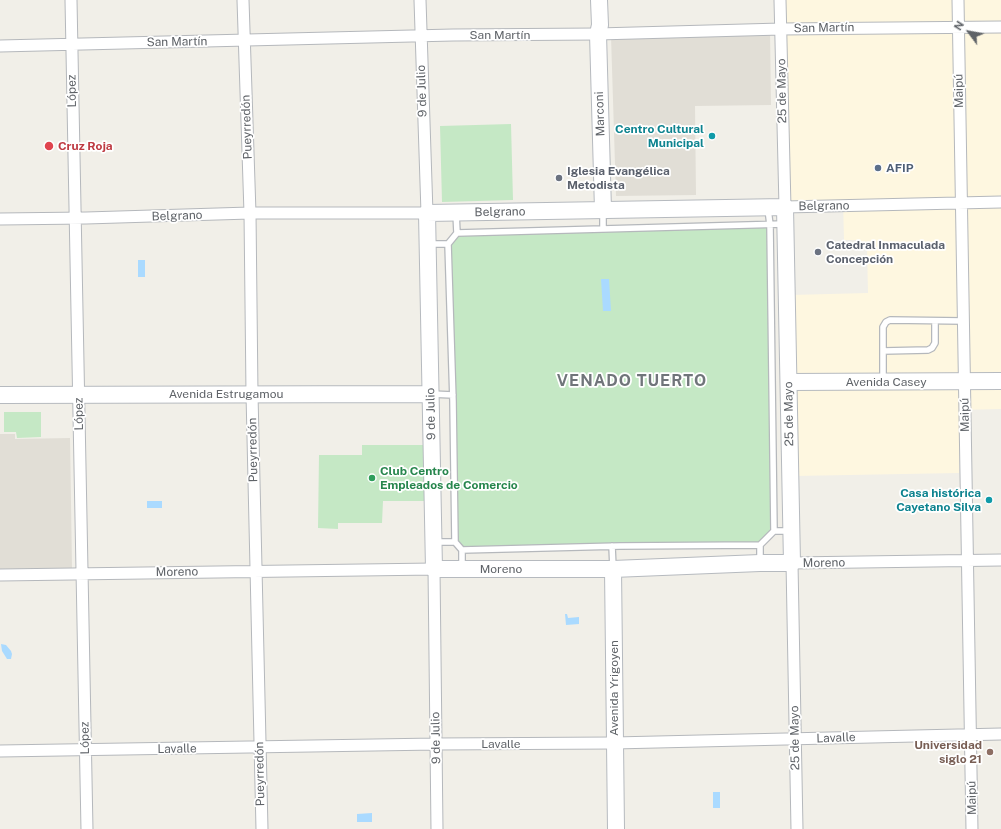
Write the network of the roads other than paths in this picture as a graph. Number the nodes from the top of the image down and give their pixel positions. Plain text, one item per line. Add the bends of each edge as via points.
1 (71, 0) edge
2 (243, 0) edge
3 (420, 0) edge
4 (599, 0) edge
5 (780, 0) edge
6 (958, 0) edge
7 (1001, 27) edge
8 (958, 28) junction
9 (781, 29) junction
10 (598, 34) junction
11 (420, 36) junction
12 (244, 40) junction
13 (71, 43) junction
14 (0, 46) edge
15 (1001, 202) edge
16 (961, 203) junction
17 (785, 207) junction
18 (768, 208) junction
19 (603, 210) junction
20 (427, 213) junction
21 (456, 213) junction
22 (250, 214) junction
23 (75, 218) junction
24 (0, 219) edge
25 (777, 224) junction
26 (603, 229) junction
27 (457, 233) junction
28 (428, 244) junction
29 (448, 244) junction
30 (935, 321) junction
31 (963, 321) junction
32 (883, 351) junction
33 (964, 381) junction
34 (1001, 381) edge
35 (882, 382) junction
36 (780, 383) junction
37 (79, 394) junction
38 (252, 394) junction
39 (430, 394) junction
40 (0, 395) edge
41 (453, 395) junction
42 (774, 531) junction
43 (791, 531) junction
44 (433, 542) junction
45 (455, 542) junction
46 (760, 545) junction
47 (612, 546) junction
48 (462, 550) junction
49 (969, 560) junction
50 (1001, 560) edge
51 (760, 563) junction
52 (792, 563) junction
53 (434, 569) junction
54 (462, 569) junction
55 (613, 569) junction
56 (256, 570) junction
57 (82, 574) junction
58 (0, 575) edge
59 (971, 734) junction
60 (1001, 734) edge
61 (795, 740) junction
62 (614, 743) junction
63 (436, 744) junction
64 (260, 747) junction
65 (86, 750) junction
66 (0, 751) edge
67 (87, 829) edge
68 (262, 829) edge
69 (437, 829) edge
70 (616, 829) edge
71 (797, 829) edge
72 (972, 829) edge

1 - 13 street, López
2 - 12 street, Pueyrredón
3 - 11 street, 9 de Julio
4 - 10 main road, Marconi
5 - 9 street, 25 de Mayo
6 - 8 street, Maipú
7 - 8 street, San Martín
8 - 9 street, San Martín
8 - 16 street, Maipú
9 - 10 street, San Martín
9 - 17 street, 25 de Mayo
10 - 11 street, San Martín
10 - 19 main road, Marconi
11 - 12 street, San Martín
11 - 20 street, 9 de Julio
12 - 13 street, San Martín
12 - 22 street, Pueyrredón
13 - 14 street, San Martín
13 - 23 street, López
15 - 16 street, Belgrano
16 - 17 street, Belgrano
16 - 31 street, Maipú
17 - 18 main road, Belgrano
17 - 25 main road, 25 de Mayo
18 - 19 main road, Belgrano
18 - 25 lane
19 - 21 main road, Belgrano
19 - 26 lane, Marconi
20 - 21 main road, Belgrano
20 - 22 street, Belgrano
20 - 28 main road, 9 de Julio
21 - 27 lane
22 - 23 street, Belgrano
22 - 38 street, Pueyrredón
23 - 24 street, Belgrano
23 - 37 street, López
25 - 26 lane
25 - 36 main road, 25 de Mayo
26 - 27 lane
27 - 29 lane
28 - 29 lane
28 - 39 main road, 9 de Julio
29 - 41 lane
30 - 31 lane
30 - 32 lane via 935,343 932,348
30 - 32 lane via 886,322 883,327
31 - 33 street, Maipú
32 - 35 lane
33 - 34 main road, Avenida Casey
33 - 35 main road, Avenida Casey
33 - 49 street, Maipú
35 - 36 main road, Avenida Casey
36 - 42 lane
36 - 43 main road, 25 de Mayo
37 - 38 main road, Avenida Estrugamou
37 - 40 main road, Avenida Estrugamou
37 - 57 street, López
38 - 39 main road, Avenida Estrugamou
38 - 56 street, Pueyrredón
39 - 41 lane, Avenida Estrugamou
39 - 44 main road, 9 de Julio
41 - 45 lane
42 - 43 lane
42 - 46 lane
43 - 52 main road, 25 de Mayo
44 - 45 lane
44 - 53 main road, 9 de Julio
45 - 48 lane
46 - 47 lane
46 - 51 lane
47 - 48 lane
47 - 55 lane, Avenida Yrigoyen
48 - 54 lane
49 - 50 street, Moreno
49 - 52 street, Moreno
49 - 59 street, Maipú
51 - 52 main road, Moreno
51 - 55 main road, Moreno
52 - 61 street, 25 de Mayo
53 - 54 main road, Moreno
53 - 56 street, Moreno
53 - 63 street, 9 de Julio
54 - 55 main road, Moreno
55 - 62 main road, Avenida Yrigoyen
56 - 57 street, Moreno
56 - 64 street, Pueyrredón
57 - 58 street, Moreno
57 - 65 street, López
59 - 60 street, Lavalle
59 - 61 street, Lavalle
59 - 72 street, Maipú
61 - 62 street, Lavalle
61 - 71 street, 25 de Mayo
62 - 63 street, Lavalle
62 - 70 main road, Avenida Yrigoyen
63 - 64 street, Lavalle
63 - 69 street, 9 de Julio
64 - 65 street, Lavalle
64 - 68 street, Pueyrredón
65 - 66 street, Lavalle
65 - 67 street, López

